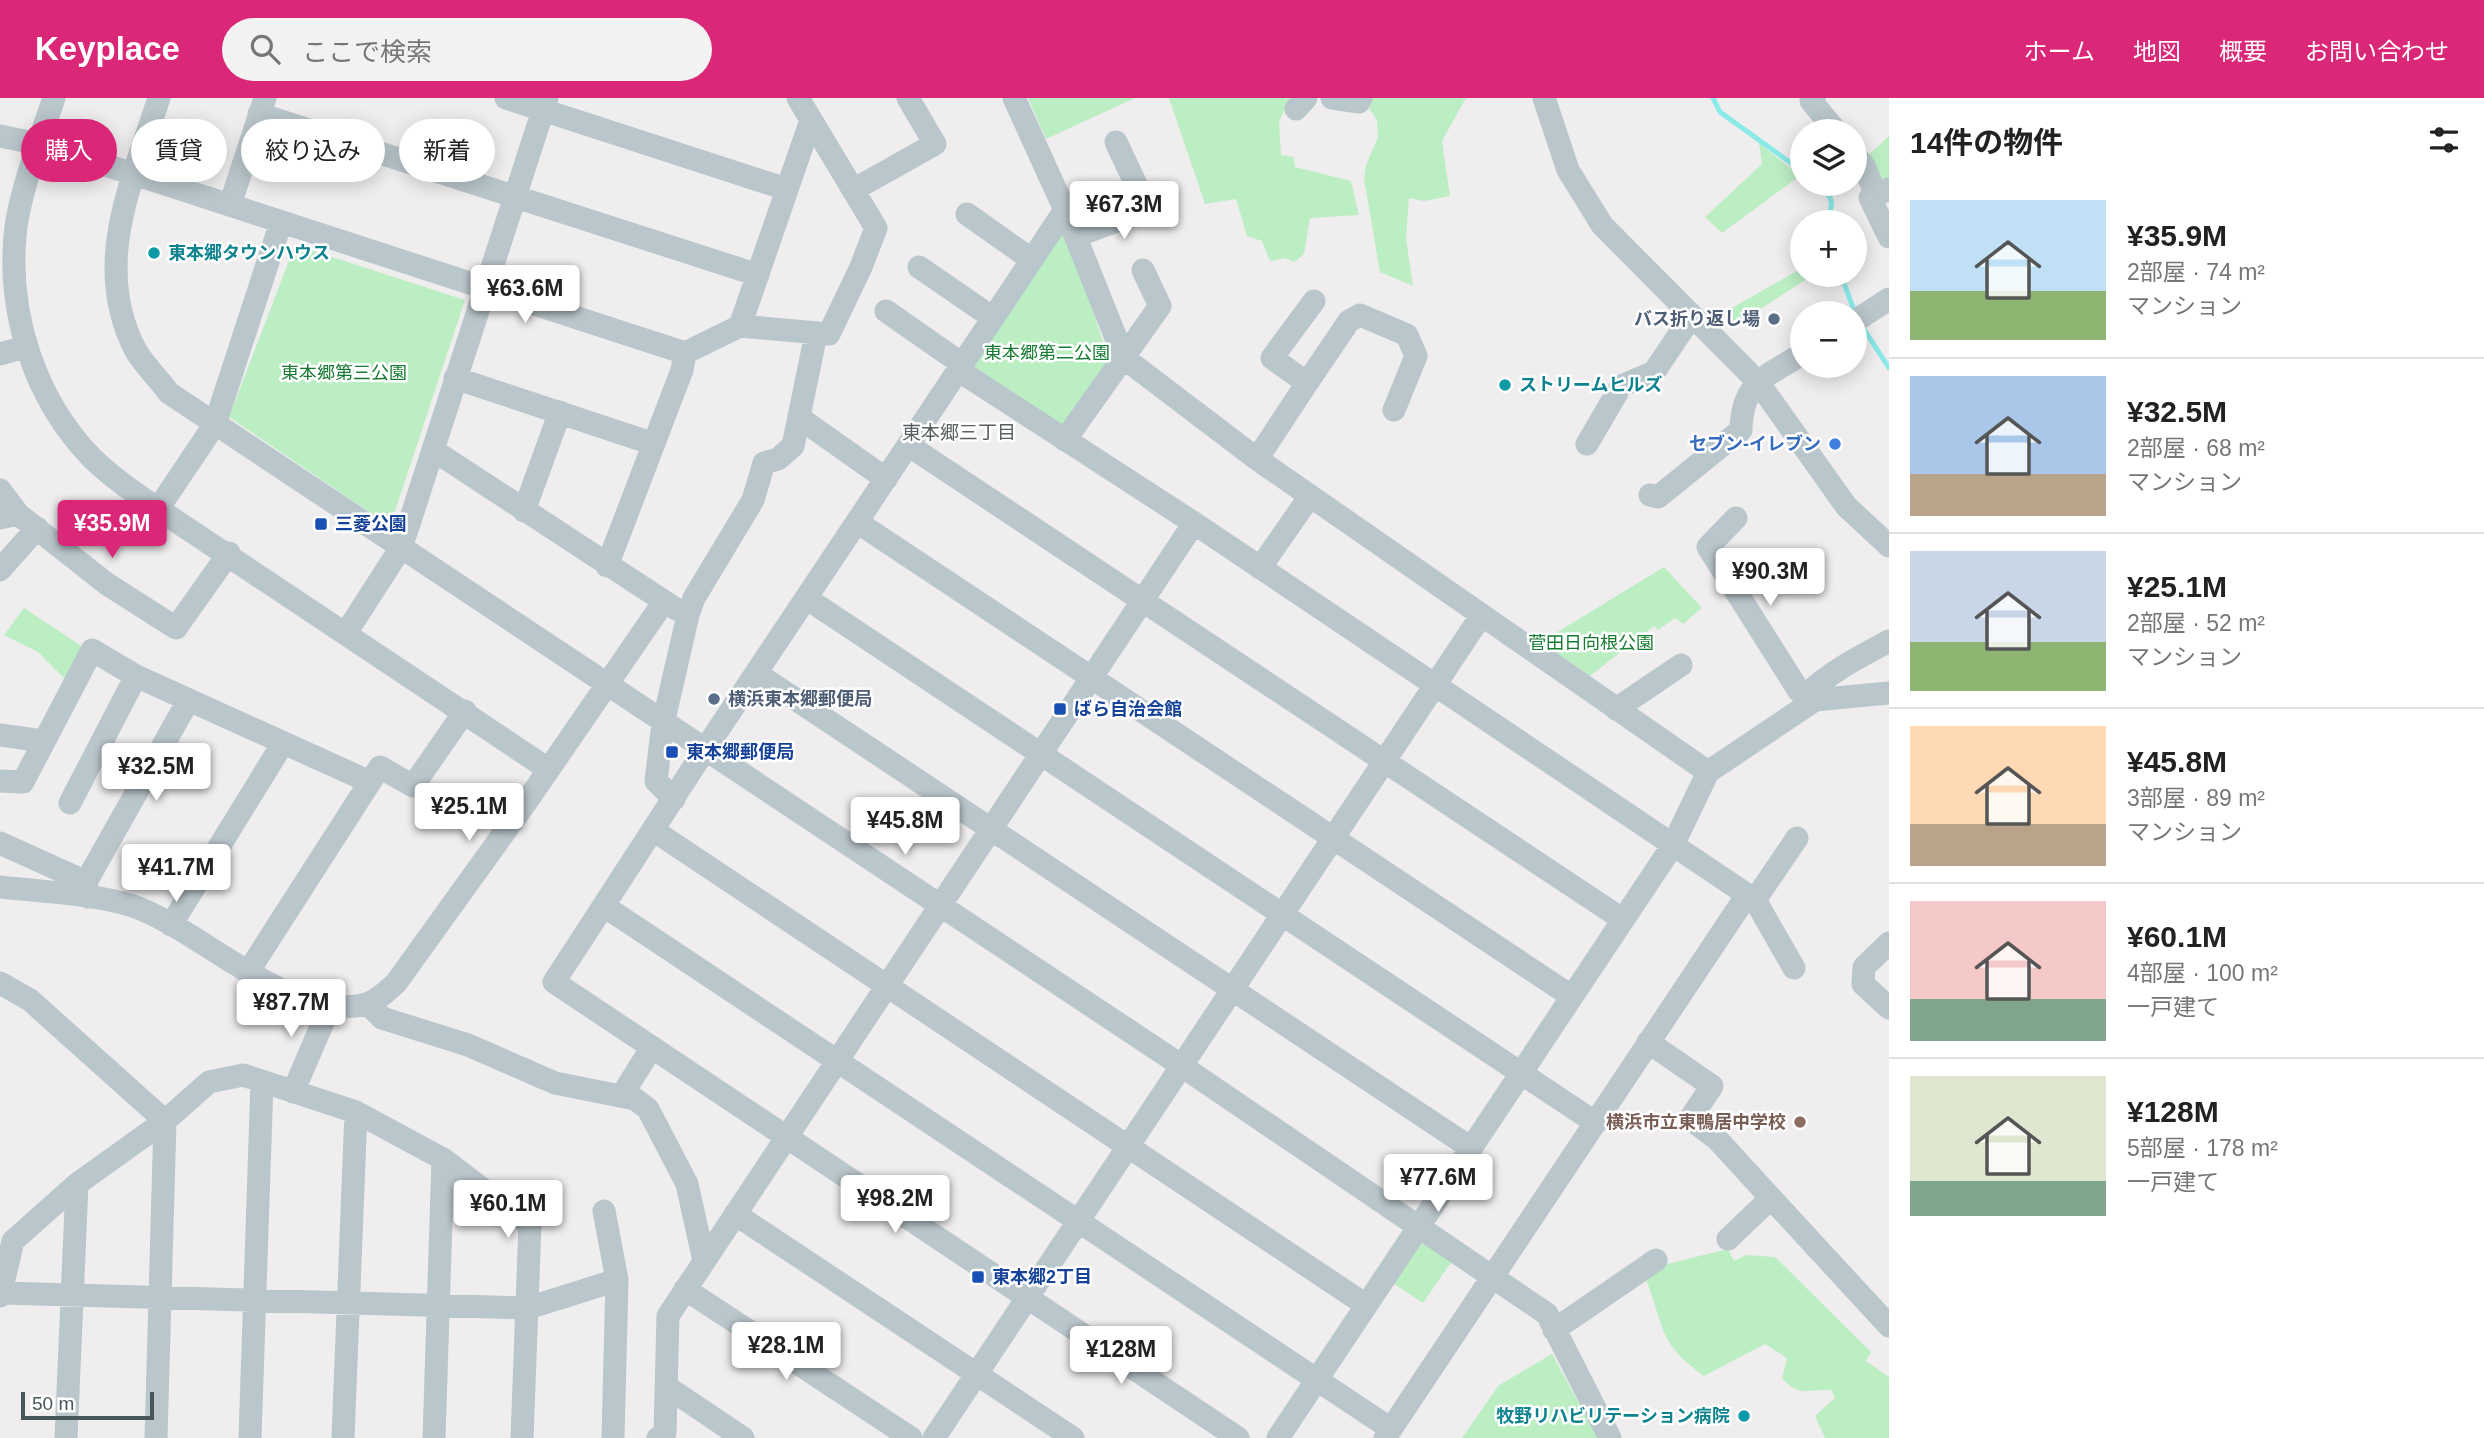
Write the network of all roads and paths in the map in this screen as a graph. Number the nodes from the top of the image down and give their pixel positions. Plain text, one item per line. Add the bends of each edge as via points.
1 (54, 98) edge
2 (159, 98) edge
3 (506, 98) edge
4 (798, 98) edge
5 (908, 98) edge
6 (1014, 98) edge
7 (1332, 98) edge
8 (1361, 98) edge
9 (1544, 98) edge
10 (1814, 98) edge
11 (545, 104) edge
12 (262, 106) edge
13 (47, 119) edge
14 (152, 119) edge
15 (1826, 119) edge
16 (811, 120) junction
17 (0, 135) edge
18 (21, 140) edge
19 (1116, 142) dead end
20 (1867, 170) edge
21 (29, 182) edge
22 (131, 182) edge
23 (159, 182) edge
24 (786, 189) junction
25 (853, 190) junction
26 (1882, 192) edge
27 (514, 198) junction
28 (230, 205) junction
29 (1065, 210) junction
30 (967, 214) dead end
31 (281, 222) junction
32 (1076, 236) junction
33 (1889, 237) edge
34 (1032, 260) junction
35 (919, 267) dead end
36 (1143, 271) dead end
37 (758, 275) junction
38 (484, 288) junction
39 (1889, 299) edge
40 (1314, 301) dead end
41 (886, 311) dead end
42 (1867, 313) edge
43 (1691, 317) junction
44 (993, 318) junction
45 (740, 326) junction
46 (816, 334) junction
47 (25, 347) junction
48 (0, 354) edge
49 (685, 354) junction
50 (1124, 358) junction
51 (1790, 362) edge
52 (960, 367) junction
53 (456, 378) junction
54 (1758, 382) junction
55 (1307, 383) junction
56 (1394, 395) dead end
57 (560, 412) junction
58 (801, 419) junction
59 (215, 424) junction
60 (1065, 440) junction
61 (654, 444) junction
62 (1587, 444) dead end
63 (908, 445) junction
64 (433, 450) junction
65 (1257, 459) junction
66 (886, 479) junction
67 (0, 490) edge
68 (1650, 495) dead end
69 (1310, 496) junction
70 (158, 509) junction
71 (524, 511) junction
72 (9, 516) edge
73 (1736, 518) dead end
74 (857, 522) junction
75 (1194, 523) junction
76 (37, 528) junction
77 (1889, 546) edge
78 (400, 549) junction
79 (229, 553) junction
80 (607, 566) junction
81 (1260, 568) junction
82 (0, 570) edge
83 (806, 598) junction
84 (1143, 600) junction
85 (663, 603) junction
86 (688, 615) junction
87 (1481, 616) junction
88 (346, 633) junction
89 (1889, 641) edge
90 (1681, 664) dead end
91 (756, 673) junction
92 (136, 676) junction
93 (1091, 677) junction
94 (1434, 685) junction
95 (605, 686) junction
96 (1889, 693) edge
97 (1811, 697) junction
98 (188, 701) junction
99 (1616, 709) junction
100 (465, 711) junction
101 (663, 724) junction
102 (0, 735) edge
103 (43, 741) junction
104 (283, 743) junction
105 (704, 751) junction
106 (1041, 754) junction
107 (1384, 761) junction
108 (548, 769) junction
109 (1708, 772) junction
110 (0, 781) edge
111 (370, 782) junction
112 (674, 799) junction
113 (70, 803) dead end
114 (991, 829) junction
115 (653, 830) junction
116 (1333, 837) junction
117 (1797, 838) dead end
118 (0, 843) edge
119 (1673, 845) junction
120 (0, 887) edge
121 (87, 889) junction
122 (1751, 897) junction
123 (604, 906) junction
124 (940, 906) junction
125 (1282, 915) junction
126 (1622, 919) junction
127 (170, 925) junction
128 (1889, 943) edge
129 (1794, 968) dead end
130 (248, 972) junction
131 (0, 983) edge
132 (886, 985) junction
133 (1233, 989) junction
134 (1571, 996) junction
135 (368, 1004) junction
136 (330, 1006) junction
137 (1889, 1008) edge
138 (1648, 1042) junction
139 (652, 1047) junction
140 (837, 1060) junction
141 (1181, 1066) junction
142 (1520, 1073) junction
143 (262, 1083) junction
144 (293, 1092) junction
145 (622, 1095) junction
146 (356, 1112) junction
147 (165, 1121) junction
148 (1596, 1123) junction
149 (786, 1137) junction
150 (1128, 1146) junction
151 (1471, 1148) junction
152 (443, 1159) junction
153 (77, 1184) junction
154 (1771, 1198) junction
155 (604, 1211) dead end
156 (735, 1214) junction
157 (1078, 1220) junction
158 (1419, 1227) junction
159 (7, 1234) edge
160 (1728, 1239) dead end
161 (1656, 1260) dead end
162 (704, 1261) junction
163 (1493, 1276) junction
164 (617, 1280) junction
165 (685, 1289) junction
166 (1, 1294) edge
167 (73, 1294) junction
168 (160, 1296) junction
169 (1028, 1298) junction
170 (254, 1299) junction
171 (350, 1301) junction
172 (439, 1305) junction
173 (1366, 1305) junction
174 (528, 1308) junction
175 (1889, 1326) edge
176 (1554, 1330) junction
177 (977, 1374) junction
178 (1317, 1379) junction
179 (667, 1387) junction
180 (1388, 1433) edge
181 (66, 1438) edge
182 (156, 1438) edge
183 (250, 1438) edge
184 (343, 1438) edge
185 (434, 1438) edge
186 (522, 1438) edge
187 (613, 1438) edge
188 (658, 1438) edge
189 (743, 1438) edge
190 (911, 1438) edge
191 (934, 1438) edge
192 (1073, 1438) edge
193 (1238, 1438) edge
194 (1278, 1438) edge
195 (1610, 1438) edge

1 - 13 street
2 - 14 street
3 - 11 street
4 - 16 street
5 - 25 street via 935,144
6 - 29 street
7 - 8 street via 1359,102
9 - 43 street via 1568,170 1588,205
10 - 15 street via 1811,101
11 - 24 street
11 - 27 street
12 - 27 street
12 - 28 street
16 - 24 street
16 - 25 street
17 - 18 street
19 - 32 street via 1153,208
20 - 26 street
21 - 47 street via 15,234 15,294
22 - 59 street via 114,252 114,284 122,320 138,353 169,393
23 - 28 street
24 - 37 street
25 - 46 street via 876,228 829,334
26 - 33 street via 1870,198
27 - 37 street
27 - 38 street
28 - 31 street
29 - 32 street
29 - 34 street
30 - 34 street
31 - 38 street
31 - 59 street
32 - 50 street
34 - 44 street
35 - 44 street
36 - 50 street via 1160,306
37 - 45 street
38 - 49 street
38 - 53 street
39 - 42 street
40 - 55 street via 1272,358
41 - 52 street
43 - 54 street
43 - 62 street via 1654,372 1621,386
44 - 52 street
45 - 46 street
45 - 49 street
46 - 58 street
47 - 48 street
47 - 70 street via 79,443 114,478
49 - 61 street
50 - 60 street
50 - 65 street
51 - 54 street
52 - 60 street
52 - 63 street
53 - 57 street
53 - 64 street
54 - 68 street via 1749,389 1741,408 1741,430 1658,498
54 - 77 street via 1846,506
55 - 56 street via 1349,321 1360,315 1407,335 1416,356
55 - 65 street
57 - 61 street
57 - 71 street
58 - 66 street
58 - 86 street via 793,446 778,459 764,463 753,500
59 - 70 street
59 - 78 street
60 - 75 street
61 - 80 street
63 - 66 street
63 - 84 street
64 - 71 street
64 - 78 street
65 - 69 street
66 - 74 street
67 - 72 street
69 - 81 street
69 - 87 street
70 - 79 street
71 - 80 street
72 - 76 street
73 - 97 street via 1707,547 1799,691
74 - 83 street
74 - 93 street
75 - 81 street
75 - 84 street
76 - 79 street via 107,584 176,628
76 - 82 street
78 - 88 street
78 - 95 street
79 - 88 street
80 - 85 street
81 - 94 street
83 - 91 street
83 - 106 street
84 - 93 street
84 - 107 street
85 - 86 street
85 - 95 street
86 - 101 street
87 - 94 street
87 - 99 street
88 - 100 street
89 - 97 street via 1823,679
90 - 99 street
91 - 105 street
91 - 114 street
92 - 98 street
92 - 103 street via 92,650
92 - 113 street
93 - 106 street
93 - 116 street
94 - 107 street
94 - 119 street
95 - 101 street
95 - 108 street
96 - 97 street
97 - 109 street
98 - 104 street
98 - 121 street
99 - 109 street
100 - 108 street
100 - 111 street via 413,786 380,767
101 - 105 street
101 - 112 street via 656,781
102 - 103 street
103 - 110 street via 23,782
104 - 111 street
104 - 127 street
105 - 112 street
105 - 124 street
106 - 114 street
106 - 125 street
107 - 116 street
107 - 126 street
108 - 135 street via 396,983
109 - 119 street
111 - 130 street
112 - 115 street
114 - 124 street
114 - 133 street
115 - 123 street
115 - 132 street
116 - 125 street
116 - 134 street
117 - 122 street
118 - 121 street
119 - 122 street
119 - 126 street
120 - 121 street
121 - 127 street
122 - 129 street
122 - 138 street
123 - 139 street via 554,982
123 - 140 street
124 - 132 street
124 - 141 street
125 - 133 street
125 - 142 street
126 - 134 street
127 - 130 street
128 - 137 street via 1864,967 1863,984
130 - 136 street
131 - 147 street via 30,1000
132 - 140 street
132 - 150 street
133 - 141 street
133 - 151 street
134 - 142 street
135 - 136 street
135 - 145 street via 382,1018 467,1045 555,1083
136 - 144 street
138 - 148 street
138 - 154 street via 1712,1086 1690,1119 1717,1139
139 - 145 street
139 - 149 street
140 - 149 street
140 - 157 street
141 - 150 street
141 - 158 street
142 - 148 street
142 - 151 street
143 - 144 street
143 - 147 street via 243,1075 209,1082
143 - 170 street
144 - 146 street
145 - 162 street via 648,1109 687,1184
146 - 152 street
146 - 171 street
147 - 153 street
147 - 168 street
148 - 163 street
149 - 156 street
149 - 169 street
150 - 157 street
150 - 173 street
151 - 158 street
152 - 172 street
152 - 174 street via 530,1225
153 - 159 street
153 - 167 street
154 - 160 street
154 - 175 street
155 - 164 street
156 - 162 street
156 - 177 street
157 - 169 street
157 - 178 street
158 - 163 street
158 - 173 street
159 - 166 street
161 - 176 street
162 - 165 street
163 - 176 street via 1547,1314
163 - 180 street
164 - 174 street
164 - 187 street
165 - 179 street via 668,1316
165 - 190 street
166 - 167 street
167 - 168 street
167 - 181 street
168 - 170 street
168 - 182 street
169 - 177 street
169 - 193 street
170 - 171 street
170 - 183 street
171 - 172 street
171 - 184 street
172 - 174 street
172 - 185 street
173 - 178 street
174 - 186 street
176 - 195 street
177 - 191 street
177 - 192 street
178 - 180 street
178 - 194 street
179 - 188 street via 665,1433
179 - 189 street

